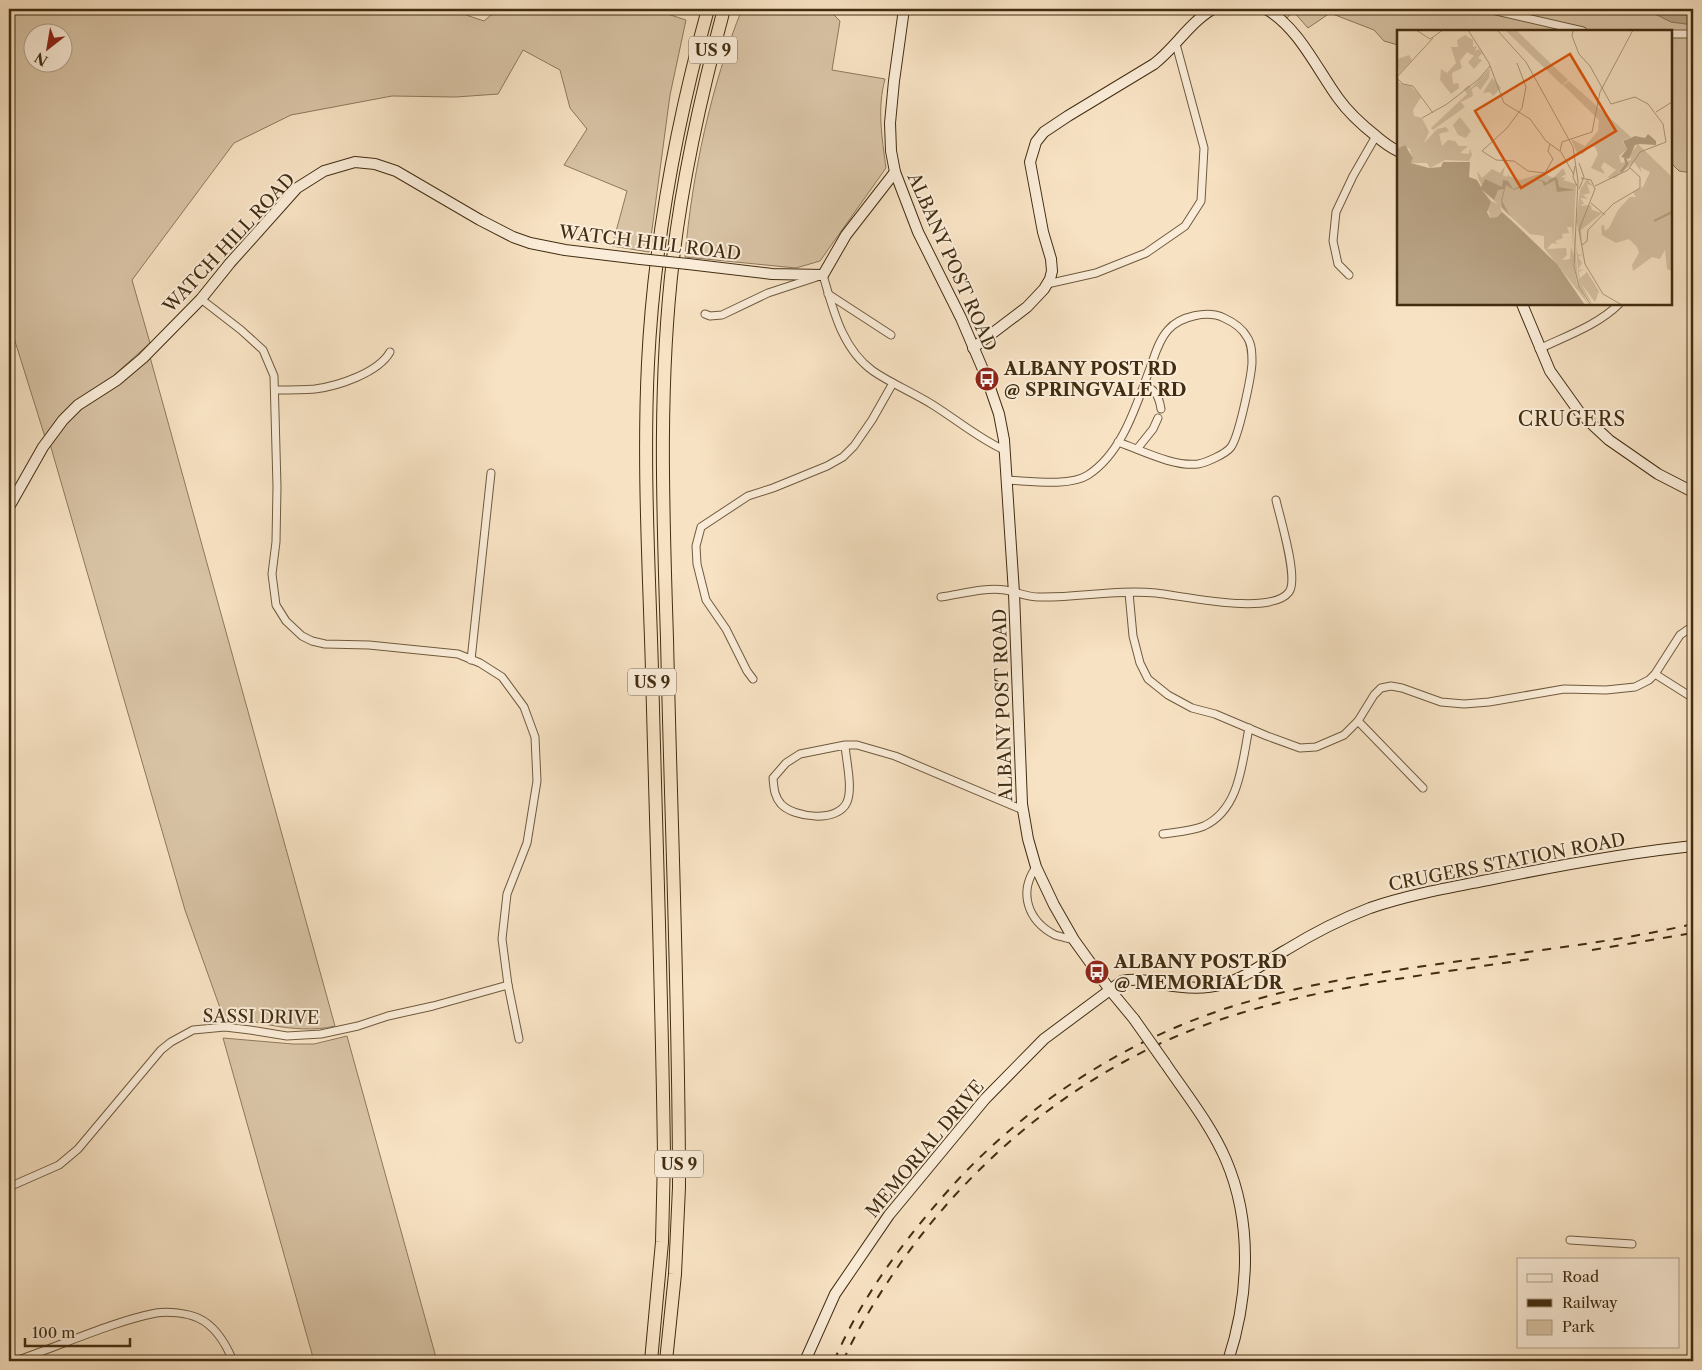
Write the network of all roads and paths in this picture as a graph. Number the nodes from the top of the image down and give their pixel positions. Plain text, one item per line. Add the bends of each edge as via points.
1 (708, 9) edge
2 (724, 9) edge
3 (731, 9) edge
4 (904, 9) edge
5 (1213, 9) edge
6 (1266, 9) edge
7 (1488, 9) edge
8 (1579, 30) edge
9 (1672, 34) edge
10 (1693, 34) edge
11 (1176, 44) junction
12 (702, 92) junction
13 (1376, 136) junction
14 (1397, 150) edge
15 (895, 172) junction
16 (823, 275) junction
17 (1349, 275) dead end
18 (1047, 284) junction
19 (828, 294) junction
20 (201, 299) junction
21 (1522, 305) edge
22 (1618, 305) edge
23 (705, 314) dead end
24 (891, 335) dead end
25 (973, 348) junction
26 (1540, 349) junction
27 (390, 352) dead end
28 (894, 383) junction
29 (1144, 385) junction
30 (275, 390) junction
31 (1161, 409) dead end
32 (1158, 418) dead end
33 (1118, 442) junction
34 (1137, 449) junction
35 (1004, 450) junction
36 (491, 473) dead end
37 (1006, 480) junction
38 (1693, 492) edge
39 (1276, 500) dead end
40 (9, 507) edge
41 (1014, 593) junction
42 (1129, 593) junction
43 (942, 597) dead end
44 (1693, 626) edge
45 (472, 660) junction
46 (1655, 674) junction
47 (753, 679) dead end
48 (1693, 698) edge
49 (1358, 721) junction
50 (1250, 728) junction
51 (845, 745) junction
52 (1424, 788) dead end
53 (1023, 810) junction
54 (1162, 834) dead end
55 (1693, 846) edge
56 (1036, 867) junction
57 (1074, 940) junction
58 (508, 985) junction
59 (1110, 990) junction
60 (519, 1039) dead end
61 (9, 1188) edge
62 (1570, 1240) dead end
63 (1632, 1244) dead end
64 (15, 1361) edge
65 (233, 1361) edge
66 (651, 1361) edge
67 (666, 1361) edge
68 (805, 1361) edge
69 (1228, 1361) edge

1 - 66 highway, US 9 via 669,177 648,363 647,485 664,1149 662,1242
2 - 12 highway, US 9
3 - 12 highway
4 - 15 street, ALBANY POST ROAD via 890,123
5 - 11 street
6 - 13 street via 1288,26 1338,99
7 - 8 street
9 - 10 street
11 - 18 street via 1154,64 1068,116 1044,132 1036,142 1030,162 1051,259 1052,271
11 - 18 street via 1204,148 1201,201 1185,226 1146,253 1096,273
12 - 67 highway, US 9 via 673,258 663,398 680,1167 678,1243
13 - 14 street
13 - 17 street via 1336,212 1333,241 1338,264
15 - 16 street via 846,235
15 - 25 street, ALBANY POST ROAD via 918,232
16 - 19 street
16 - 20 street, WATCH HILL ROAD, bridge via 772,274 530,243 498,230 396,171 376,164 355,162 324,171 297,188
16 - 23 street via 768,293 722,315
18 - 25 street via 1027,307
19 - 24 street
19 - 28 street via 846,341 872,370
20 - 30 street via 263,350 274,376
20 - 40 street, WATCH HILL ROAD via 134,366 78,405 63,420 43,447
21 - 26 street
22 - 26 street via 1595,322
25 - 35 street, ALBANY POST ROAD via 999,414
26 - 38 street via 1550,371 1580,413 1596,428 1658,474
27 - 30 street via 379,365 357,377 314,389
28 - 35 street
28 - 47 street via 872,420 843,457 828,466 748,496 701,527 696,546 697,564 706,600
29 - 31 street via 1156,393
29 - 33 street
29 - 34 street via 1157,347 1168,331 1180,322 1206,314 1218,315 1241,329 1248,338 1252,364 1231,448 1200,464 1186,465
30 - 45 street via 276,542 272,574 276,604 286,621 302,636 325,644 369,644 427,650 458,654
32 - 34 street
33 - 34 street
33 - 37 street via 1089,474 1070,482
35 - 37 street, ALBANY POST ROAD
36 - 45 street
37 - 41 street, ALBANY POST ROAD
39 - 42 street via 1292,568 1292,587 1279,600 1258,604 1221,603 1155,593
41 - 42 street via 1038,597
41 - 43 street via 986,590
41 - 53 street, ALBANY POST ROAD
42 - 50 street via 1133,636 1148,679 1192,708
44 - 46 street via 1680,635
45 - 58 street via 502,677 524,708 535,738 537,781 534,810 527,843 507,896 502,939
46 - 48 street
46 - 49 street via 1635,686 1606,690 1564,688 1464,704 1441,702 1391,686 1381,688 1374,695
49 - 50 street via 1344,735 1316,747 1300,748
49 - 52 street
50 - 54 street via 1237,785 1219,817 1203,826
51 - 51 street via 850,793 843,808 836,813 813,816 782,806 775,794 773,778 786,763 800,754
51 - 53 street via 871,748 895,756
53 - 56 street, ALBANY POST ROAD
55 - 59 street, CRUGERS STATION ROAD via 1569,863 1413,895 1343,919 1243,976 1212,987 1188,988 1132,979 1122,981
56 - 57 street, ALBANY POST ROAD
56 - 57 street via 1028,878 1026,895 1032,914 1040,925 1057,936
57 - 59 street, ALBANY POST ROAD
58 - 60 street
58 - 61 street, SASSI DRIVE via 316,1035 287,1036 225,1028 194,1030 161,1050 78,1149 59,1165
59 - 68 street, MEMORIAL DRIVE via 1044,1039 998,1086 889,1215 835,1294
59 - 69 street, ALBANY POST ROAD, bridge via 1134,1019 1210,1131 1238,1191 1245,1243 1243,1290
62 - 63 street
64 - 65 street via 158,1313 181,1313 198,1318 227,1344

